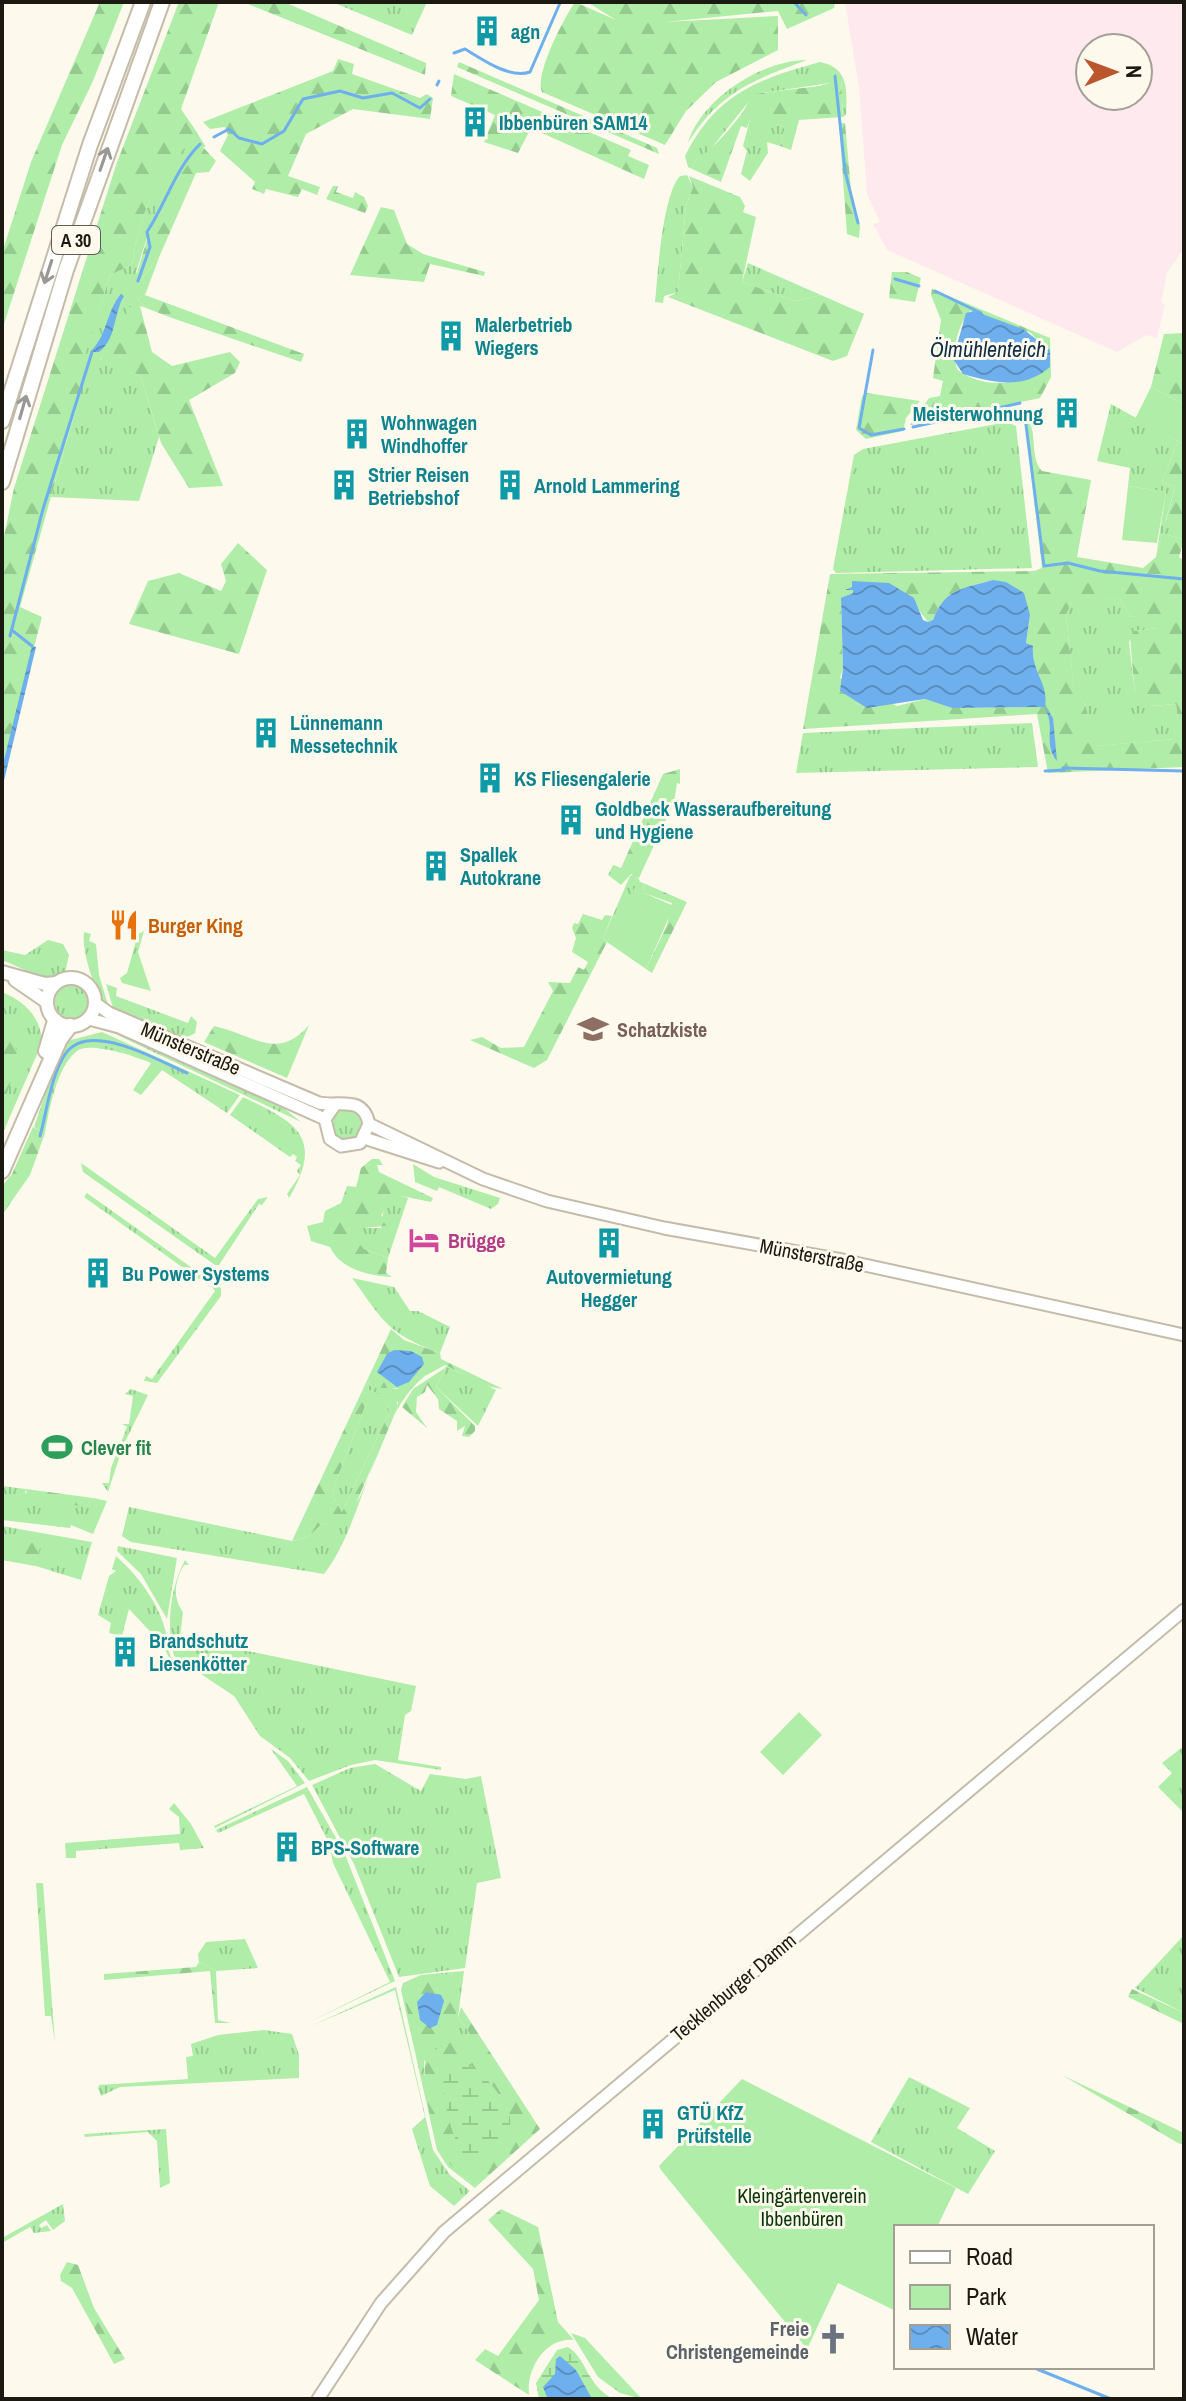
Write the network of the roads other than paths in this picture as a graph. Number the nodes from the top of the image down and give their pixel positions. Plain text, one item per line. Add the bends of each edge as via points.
1 (143, 2) edge
2 (162, 2) edge
3 (2, 421) edge
4 (2, 482) edge
5 (4, 973) edge
6 (56, 983) junction
7 (47, 1002) junction
8 (95, 1003) junction
9 (89, 1019) junction
10 (63, 1024) junction
11 (334, 1106) junction
12 (325, 1119) junction
13 (369, 1124) junction
14 (364, 1138) junction
15 (2, 1152) edge
16 (445, 1162) junction
17 (2, 1171) edge
18 (1184, 1335) edge
19 (1184, 1610) edge
20 (318, 2399) edge

1 -> 3 highway, A 30 via 85,159
4 -> 2 highway, A 30 via 66,270
5 - 6 main road
5 - 7 main road
6 - 7 main road
6 - 8 main road via 68,978 84,982
7 - 10 main road
8 - 9 main road
8 - 11 main road, Münsterstraße
9 - 10 main road
9 - 12 main road, Münsterstraße via 119,1027
10 - 15 highway
10 - 17 highway
11 - 12 main road
11 - 13 main road, Münsterstraße via 357,1104
12 - 14 main road, Münsterstraße via 326,1133 335,1143 354,1146
13 - 14 main road
13 - 16 main road, Münsterstraße
14 - 16 main road, Münsterstraße
16 - 18 main road, Münsterstraße via 547,1201 610,1217 842,1260
19 - 20 main road, Tecklenburger Damm via 444,2232 381,2303

